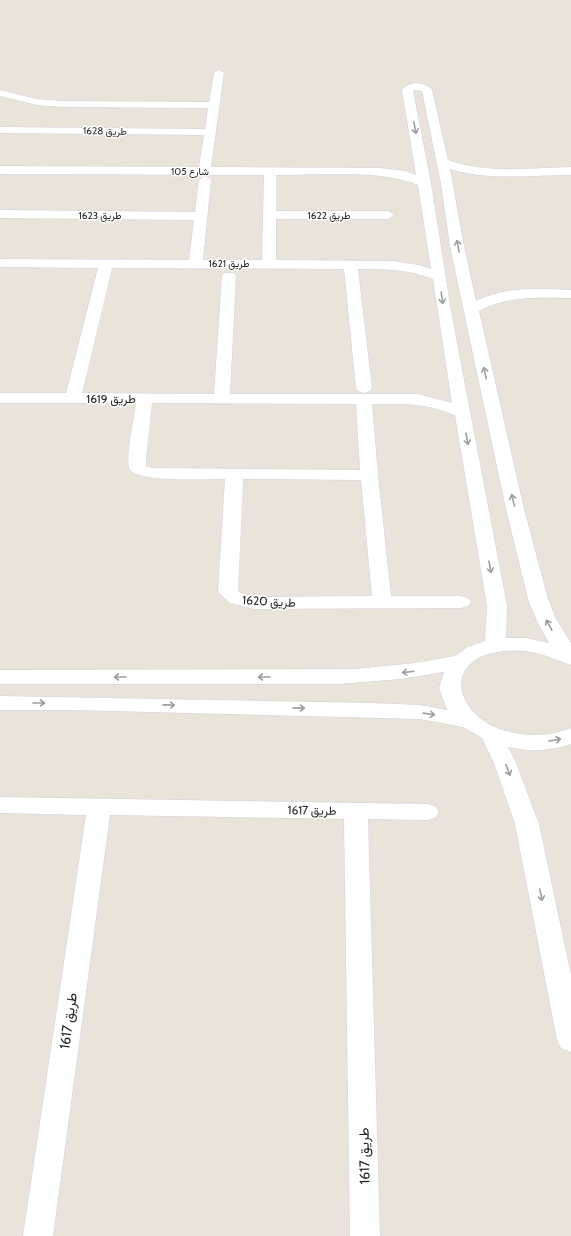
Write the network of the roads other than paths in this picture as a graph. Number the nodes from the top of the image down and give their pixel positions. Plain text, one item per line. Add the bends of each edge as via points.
1 (219, 73) dead end
2 (0, 94) edge
3 (214, 105) junction
4 (0, 130) edge
5 (210, 132) junction
6 (421, 161) junction
7 (442, 162) junction
8 (0, 170) edge
9 (270, 171) junction
10 (486, 171) junction
11 (571, 171) edge
12 (380, 172) junction
13 (205, 175) junction
14 (425, 183) junction
15 (447, 184) junction
16 (0, 214) edge
17 (271, 215) junction
18 (388, 215) dead end
19 (200, 216) junction
20 (436, 254) junction
21 (106, 262) junction
22 (0, 263) edge
23 (196, 263) junction
24 (269, 263) junction
25 (351, 265) junction
26 (393, 266) junction
27 (229, 276) dead end
28 (439, 277) junction
29 (465, 278) junction
30 (511, 294) junction
31 (571, 294) edge
32 (472, 309) junction
33 (458, 388) junction
34 (364, 394) junction
35 (0, 398) edge
36 (73, 398) junction
37 (145, 398) junction
38 (222, 399) junction
39 (418, 400) junction
40 (461, 412) junction
41 (234, 474) junction
42 (369, 475) junction
43 (382, 602) junction
44 (461, 602) dead end
45 (495, 646) junction
46 (571, 657) edge
47 (460, 662) junction
48 (0, 677) edge
49 (0, 703) edge
50 (468, 721) junction
51 (492, 734) junction
52 (571, 736) edge
53 (0, 805) edge
54 (99, 807) junction
55 (356, 811) junction
56 (427, 812) dead end
57 (571, 1040) edge
58 (38, 1236) edge
59 (365, 1236) edge

1 - 3 street
2 - 3 street via 37,102 62,104
3 - 5 street
4 - 5 street, طريق 1628
5 - 13 street
7 -> 6 street via 428,90 413,87 407,90
6 - 12 street, شارع 105 via 404,168
6 - 14 street
7 - 10 street
7 - 15 street
8 - 13 street, شارع 105
9 - 12 street, شارع 105
9 - 13 street, شارع 105
9 - 17 street
10 - 11 street
10 - 15 street via 462,176
12 - 14 street, شارع 105 via 405,175
13 - 19 street
14 - 20 street
29 -> 15 street
16 - 19 street, طريق 1623
17 - 18 street, طريق 1622
17 - 24 street
19 - 23 street
20 - 26 street, طريق 1621 via 418,262
20 - 28 street
21 - 22 street, طريق 1621
21 - 23 street, طريق 1621
21 - 36 street
23 - 24 street, طريق 1621
24 - 25 street, طريق 1621
25 - 26 street, طريق 1621
25 - 34 street
26 - 28 street, طريق 1621 via 418,269
27 - 38 street
28 -> 33 street
29 - 30 street
29 - 32 street
30 - 31 street
30 - 32 street
46 -> 32 street via 553,632 538,599
33 - 39 street, طريق 1619
33 - 40 street
34 - 38 street, طريق 1619
34 - 39 street, طريق 1619
34 - 42 street
35 - 36 street, طريق 1619
36 - 37 street, طريق 1619
37 - 38 street, طريق 1619
37 - 41 street via 138,469 151,473
39 - 40 street, طريق 1619 via 440,404
40 -> 45 street via 497,606
41 - 42 street
41 - 43 street, طريق 1620 via 228,585 228,592 234,598 254,603
42 - 43 street
43 - 44 street, طريق 1620
45 - 46 street via 521,644 549,648
45 - 47 street via 475,652
47 -> 48 street via 422,670 339,677
47 - 50 street via 451,675 449,690 455,706
49 -> 50 street via 371,710 420,712
50 - 51 street
51 -> 52 street via 516,741 542,743
51 -> 57 street via 527,824
53 - 54 street, طريق 1617
54 - 55 street, طريق 1617
54 - 58 street, طريق 1617
55 - 56 street, طريق 1617
55 - 59 street, طريق 1617

